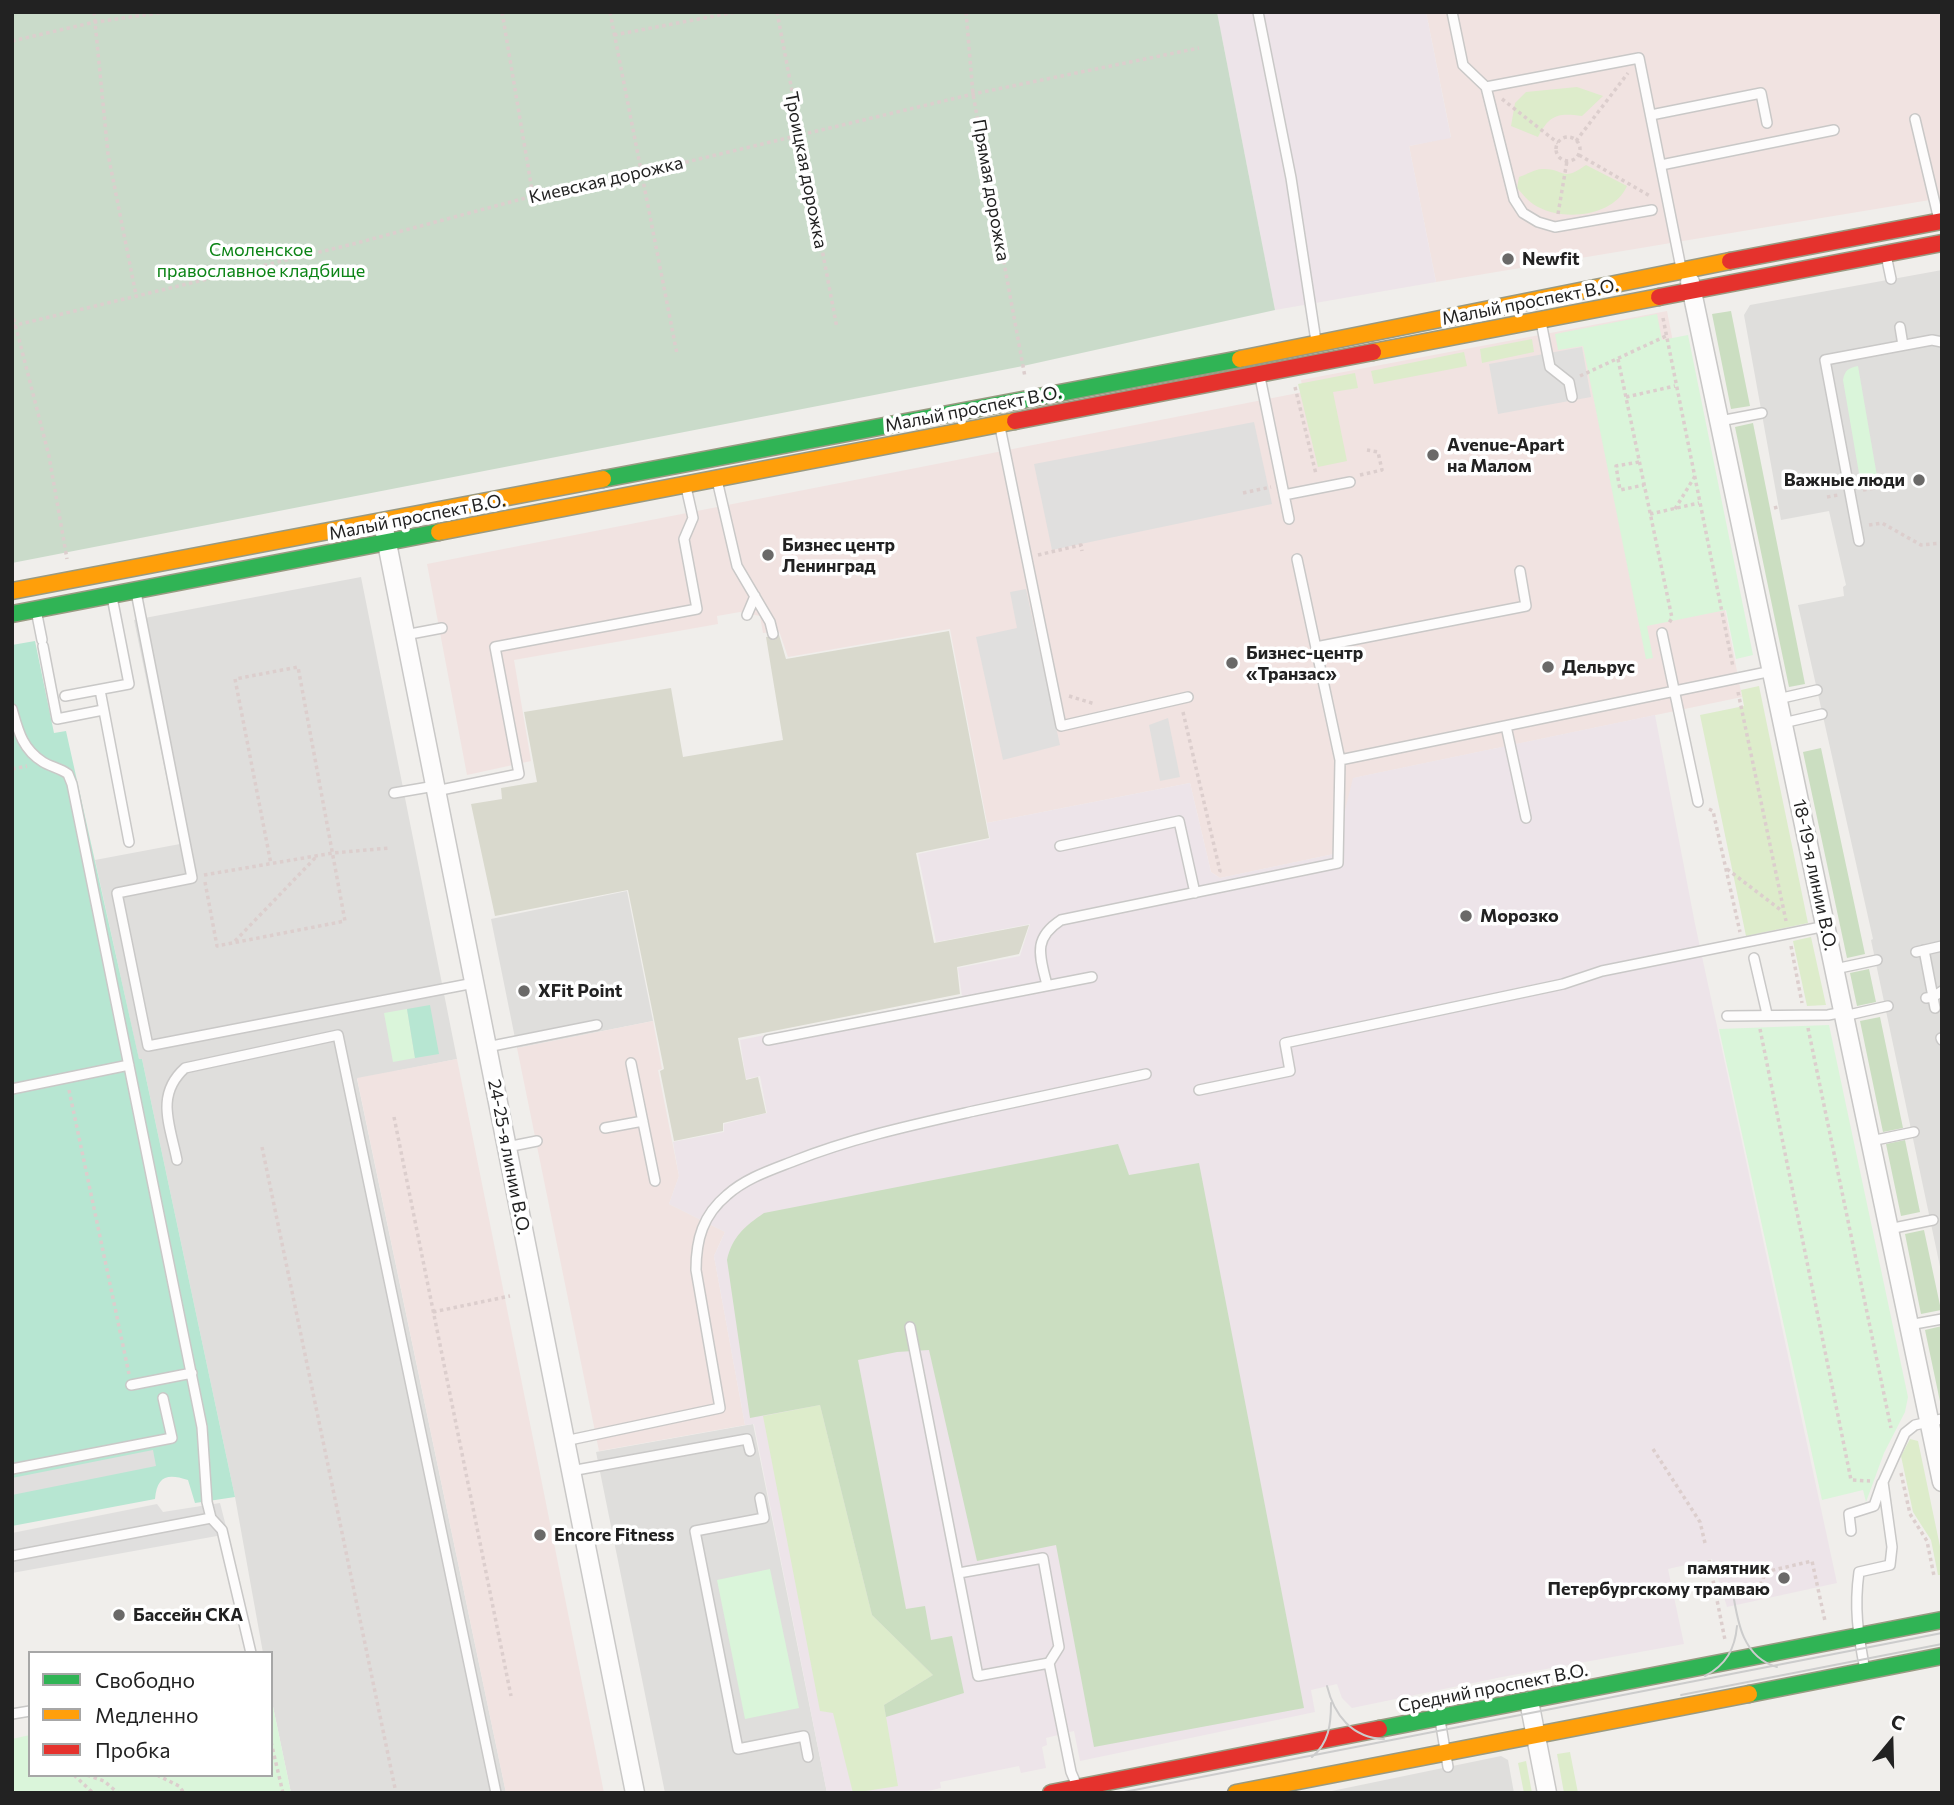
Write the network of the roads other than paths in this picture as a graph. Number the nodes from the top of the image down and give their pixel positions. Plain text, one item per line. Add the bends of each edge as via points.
1 (1258, 12) edge
2 (1452, 12) edge
3 (1486, 87) junction
4 (1651, 115) junction
5 (1915, 120) dead end
6 (1767, 123) dead end
7 (1834, 130) dead end
8 (1661, 165) junction
9 (1652, 210) dead end
10 (1941, 225) edge
11 (1942, 243) edge
12 (1885, 254) junction
13 (1684, 269) junction
14 (1891, 279) dead end
15 (1692, 290) junction
16 (1536, 299) junction
17 (1540, 320) junction
18 (1900, 327) dead end
19 (1942, 342) edge
20 (1317, 344) junction
21 (1903, 345) junction
22 (1255, 356) junction
23 (1321, 362) junction
24 (1259, 374) junction
25 (1572, 397) dead end
26 (996, 405) junction
27 (1762, 412) dead end
28 (1720, 421) junction
29 (1000, 424) junction
30 (681, 465) junction
31 (717, 479) junction
32 (1350, 482) road end
33 (685, 484) junction
34 (1283, 490) junction
35 (1289, 519) dead end
36 (382, 521) junction
37 (1859, 541) dead end
38 (387, 542) junction
39 (1297, 559) dead end
40 (1520, 571) dead end
41 (32, 587) junction
42 (135, 590) junction
43 (12, 591) edge
44 (112, 595) junction
45 (755, 596) junction
46 (36, 609) junction
47 (12, 614) edge
48 (747, 615) dead end
49 (442, 628) dead end
50 (773, 634) dead end
51 (1662, 634) road end
52 (405, 635) junction
53 (1316, 647) junction
54 (1772, 671) junction
55 (100, 690) junction
56 (1817, 690) dead end
57 (1674, 691) junction
58 (65, 696) dead end
59 (1184, 698) road end
60 (1778, 699) junction
61 (12, 709) edge
62 (103, 710) junction
63 (1822, 714) dead end
64 (1783, 723) junction
65 (1506, 726) junction
66 (1340, 760) junction
67 (436, 788) junction
68 (394, 793) dead end
69 (1698, 803) road end
70 (1526, 818) dead end
71 (129, 842) dead end
72 (1060, 846) dead end
73 (1195, 893) junction
74 (1826, 926) junction
75 (1942, 946) edge
76 (1754, 958) dead end
77 (1877, 960) dead end
78 (1835, 969) junction
79 (1092, 977) dead end
80 (474, 983) junction
81 (1047, 985) junction
82 (1934, 996) edge
83 (1888, 1006) dead end
84 (1935, 1008) dead end
85 (1767, 1014) junction
86 (1844, 1014) junction
87 (1727, 1016) dead end
88 (597, 1025) dead end
89 (768, 1040) dead end
90 (487, 1047) junction
91 (631, 1063) dead end
92 (129, 1065) junction
93 (1146, 1074) dead end
94 (12, 1089) edge
95 (1199, 1090) dead end
96 (643, 1121) junction
97 (605, 1128) dead end
98 (1914, 1132) dead end
99 (537, 1141) dead end
100 (1871, 1141) junction
101 (507, 1147) junction
102 (177, 1160) dead end
103 (655, 1181) dead end
104 (1933, 1220) dead end
105 (1889, 1228) junction
106 (1942, 1319) edge
107 (1909, 1325) junction
108 (911, 1327) dead end
109 (192, 1373) junction
110 (131, 1385) road end
111 (163, 1398) dead end
112 (1935, 1420) edge
113 (565, 1441) junction
114 (750, 1451) dead end
115 (12, 1469) edge
116 (571, 1471) junction
117 (1883, 1482) junction
118 (1942, 1482) edge
119 (760, 1498) dead end
120 (211, 1518) junction
121 (1851, 1531) dead end
122 (12, 1556) edge
123 (959, 1573) junction
124 (1942, 1620) edge
125 (1858, 1636) junction
126 (251, 1651) edge
127 (1942, 1656) edge
128 (1049, 1663) junction
129 (1866, 1671) junction
130 (1529, 1701) junction
131 (1439, 1718) junction
132 (1536, 1735) junction
133 (808, 1757) dead end
134 (1447, 1759) junction
135 (1078, 1790) edge
136 (496, 1793) edge
137 (635, 1793) edge
138 (1051, 1793) edge
139 (1236, 1793) edge
140 (1547, 1793) edge

1 - 20 lane
2 - 3 lane via 1463,65
3 - 4 lane via 1639,58
3 - 9 lane via 1514,199 1522,213 1555,226
4 - 6 lane via 1761,93
4 - 8 lane
5 - 10 lane
7 - 8 lane
8 - 13 lane
10 - 13 main road, Малый проспект В.О.
11 - 12 main road, Малый проспект В.О.
12 - 14 lane
12 - 15 main road, Малый проспект В.О.
13 - 15 street, 18-19-я линии В.О.
13 - 16 main road, Малый проспект В.О.
15 - 17 main road, Малый проспект В.О.
15 - 28 street, 18-19-я линии В.О.
16 - 17 lane
16 - 20 main road, Малый проспект В.О.
17 - 23 main road, Малый проспект В.О.
17 - 25 lane via 1550,367 1569,382
18 - 21 lane
19 - 21 lane
20 - 22 main road, Малый проспект В.О.
20 - 23 lane
21 - 37 lane via 1825,360
22 - 24 lane
22 - 26 main road, Малый проспект В.О.
23 - 24 main road, Малый проспект В.О.
24 - 29 main road, Малый проспект В.О.
24 - 34 lane
26 - 29 lane
26 - 30 main road, Малый проспект В.О.
27 - 28 lane
28 - 54 street, 18-19-я линии В.О.
29 - 31 main road, Малый проспект В.О.
29 - 59 lane via 1060,726
30 - 33 lane
30 - 36 main road, Малый проспект В.О.
31 - 33 main road, Малый проспект В.О.
31 - 45 lane via 737,566
32 - 34 lane
33 - 38 main road, Малый проспект В.О.
33 - 67 lane via 693,518 684,539 697,609 495,648 519,774
34 - 35 lane
36 - 38 street, 24-25-я линии В.О.
36 - 41 main road, Малый проспект В.О.
38 - 42 main road, Малый проспект В.О.
38 - 52 street, 24-25-я линии В.О.
39 - 53 lane
40 - 53 lane via 1526,606
41 - 43 main road, Малый проспект В.О.
41 - 46 lane
42 - 44 main road, Малый проспект В.О.
42 - 80 lane via 192,878 117,893 148,1046
44 - 46 main road, Малый проспект В.О.
44 - 55 lane via 129,684
45 - 48 lane
45 - 50 lane
46 - 47 main road, Малый проспект В.О.
46 - 62 lane via 57,719
49 - 52 lane
51 - 57 lane
52 - 67 street, 24-25-я линии В.О.
53 - 66 lane
54 - 57 lane
54 - 60 street, 18-19-я линии В.О.
55 - 58 lane
55 - 62 lane
56 - 60 lane
57 - 65 lane
57 - 69 lane
60 - 64 street, 18-19-я линии В.О.
61 - 92 lane via 20,739 29,752 68,774 72,783
62 - 71 lane
63 - 64 lane
64 - 74 street, 18-19-я линии В.О.
65 - 66 lane
65 - 70 lane
66 - 73 lane via 1338,863
67 - 68 lane
67 - 80 street, 24-25-я линии В.О.
72 - 73 lane via 1179,821
73 - 81 lane via 1061,920 1048,929 1041,942
74 - 78 street, 18-19-я линии В.О.
74 - 95 lane via 1285,1043 1290,1070
75 - 82 lane via 1920,951
76 - 85 lane
77 - 78 lane
78 - 86 street, 18-19-я линии В.О.
79 - 81 lane
80 - 90 street, 24-25-я линии В.О.
81 - 89 lane
82 - 84 lane
83 - 86 lane
85 - 86 lane
85 - 87 lane
86 - 100 street, 18-19-я линии В.О.
88 - 90 lane
90 - 101 street, 24-25-я линии В.О.
91 - 96 lane
92 - 94 lane
92 - 109 lane
93 - 113 lane via 883,1131 755,1177 728,1194 700,1230 696,1250 720,1408
96 - 97 lane
96 - 103 lane
98 - 100 lane
99 - 101 lane
100 - 105 street, 18-19-я линии В.О.
101 - 113 street, 24-25-я линии В.О.
102 - 136 lane via 167,1093 173,1078 185,1068 338,1035
104 - 105 lane
105 - 107 street, 18-19-я линии В.О.
106 - 107 lane
107 - 112 street, 18-19-я линии В.О.
108 - 123 lane
109 - 110 lane
109 - 120 lane
111 - 115 lane via 172,1438
112 - 117 lane via 1905,1433
112 - 118 street, 18-19-я линии В.О.
113 - 116 street, 24-25-я линии В.О.
114 - 116 lane via 747,1439
116 - 137 street, 24-25-я линии В.О.
117 - 121 lane via 1874,1506 1849,1514
117 - 125 lane via 1890,1564 1858,1567
119 - 133 lane via 764,1518 695,1531 738,1749 804,1736
120 - 122 lane
120 - 126 lane via 222,1530
123 - 128 lane via 978,1676
123 - 128 lane via 1043,1558 1059,1647
124 - 125 main road, Средний проспект В.О.
125 - 129 lane
125 - 130 main road, Средний проспект В.О.
127 - 129 main road
128 - 135 lane
129 - 132 main road
130 - 131 main road, Средний проспект В.О.
130 - 132 street
131 - 134 lane
131 - 135 main road, Средний проспект В.О.
132 - 134 main road
132 - 140 street
134 - 139 main road
135 - 138 main road, Средний проспект В.О.

